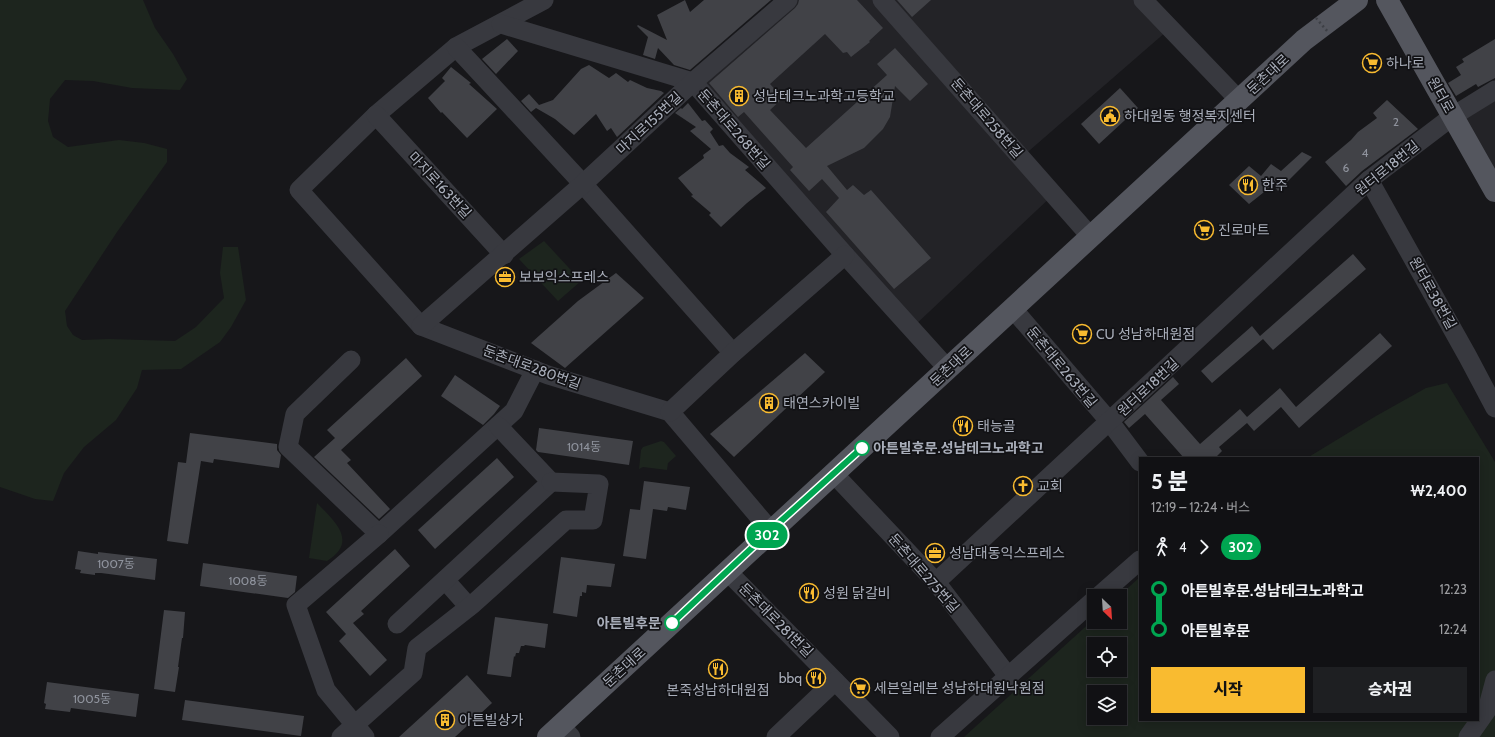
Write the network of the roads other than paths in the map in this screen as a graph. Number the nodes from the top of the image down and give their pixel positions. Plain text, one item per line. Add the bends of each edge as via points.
1 (544, 0) edge
2 (788, 0) edge
3 (882, 0) edge
4 (1144, 0) edge
5 (1357, 0) edge
6 (1387, 0) edge
7 (501, 24) junction
8 (456, 47) junction
9 (693, 82) junction
10 (1495, 90) edge
11 (1240, 100) junction
12 (376, 115) junction
13 (1453, 116) junction
14 (1369, 180) junction
15 (583, 184) junction
16 (1495, 191) edge
17 (1091, 237) junction
18 (504, 254) junction
19 (844, 255) junction
20 (1013, 309) junction
21 (421, 326) junction
22 (733, 353) junction
23 (351, 360) dead end
24 (948, 369) junction
25 (535, 370) junction
26 (1495, 408) edge
27 (670, 412) junction
28 (1110, 422) junction
29 (498, 426) junction
30 (1139, 461) edge
31 (834, 474) junction
32 (551, 482) junction
33 (771, 530) junction
34 (379, 534) junction
35 (1139, 561) edge
36 (728, 572) junction
37 (445, 580) junction
38 (936, 582) junction
39 (1107, 589) edge
40 (1087, 606) edge
41 (469, 607) junction
42 (397, 624) dead end
43 (1008, 676) junction
44 (1495, 680) edge
45 (835, 681) junction
46 (360, 731) edge
47 (560, 733) edge
48 (341, 737) edge
49 (776, 737) edge
50 (890, 737) edge
51 (940, 737) edge
52 (1468, 737) edge

1 - 7 street
2 - 9 street, 마지로155번길
3 - 17 street, 둔촌대로258번길
4 - 11 street
5 - 11 main road, 둔촌대로 via 1304,40
6 - 13 main road, 원터로
7 - 8 street
7 - 9 street, 둔촌대로268번길
8 - 12 street
8 - 15 street
9 - 15 street, 마지로155번길
9 - 19 street, 둔촌대로268번길
10 - 13 street, 원터로18번길
11 - 17 main road, 둔촌대로
12 - 18 street, 마지로163번길
12 - 21 street, 둔촌대로280번길 via 299,190
13 - 14 street, 원터로18번길
13 - 16 main road, 원터로
14 - 26 street, 원터로38번길
14 - 28 street, 원터로18번길
15 - 18 street, 마지로155번길
15 - 22 street
17 - 20 main road, 둔촌대로
18 - 21 street, 마지로155번길
19 - 22 street
19 - 24 street, 둔촌대로268번길
20 - 24 main road, 둔촌대로
20 - 28 street, 둔촌대로263번길
21 - 25 street, 둔촌대로280번길
22 - 27 street
23 - 34 street via 295,414 288,446
24 - 31 main road, 둔촌대로
25 - 27 street, 둔촌대로280번길
25 - 29 street via 514,411
27 - 33 street
28 - 30 street, 둔촌대로263번길
28 - 38 street, 원터로18번길
29 - 32 street
29 - 34 street
31 - 33 main road, 둔촌대로
31 - 38 street, 둔촌대로275번길
32 - 37 street
32 - 41 street via 599,484 593,520 566,520
33 - 36 main road, 둔촌대로
34 - 46 street via 296,605 326,690
35 - 39 street
36 - 45 street, 둔촌대로281번길
36 - 47 main road, 둔촌대로
37 - 41 street
37 - 42 street
38 - 43 street, 둔촌대로275번길
40 - 43 street
41 - 46 street via 417,648 413,673
43 - 51 street
44 - 52 street via 1487,710
45 - 49 street
45 - 50 street, 둔촌대로281번길
46 - 48 street

